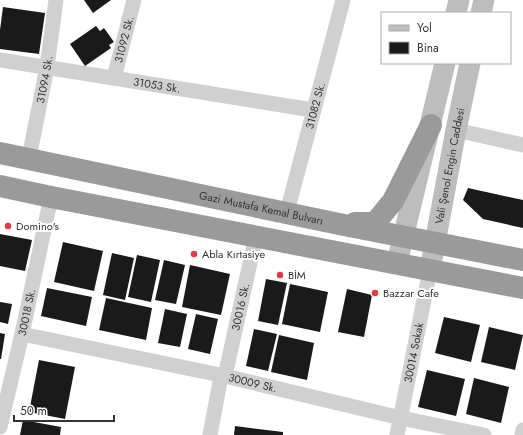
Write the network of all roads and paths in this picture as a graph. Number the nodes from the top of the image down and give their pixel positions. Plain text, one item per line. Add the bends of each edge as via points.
1 (56, 0) edge
2 (134, 0) edge
3 (343, 0) edge
4 (459, 0) edge
5 (484, 0) edge
6 (456, 12) edge
7 (481, 12) edge
8 (0, 60) edge
9 (445, 64) edge
10 (470, 64) edge
11 (47, 67) junction
12 (114, 78) junction
13 (313, 110) junction
14 (431, 125) junction
15 (456, 130) junction
16 (523, 145) edge
17 (0, 153) edge
18 (29, 158) junction
19 (0, 186) edge
20 (51, 197) junction
21 (287, 212) junction
22 (339, 224) junction
23 (256, 236) junction
24 (403, 236) junction
25 (435, 242) junction
26 (523, 260) edge
27 (397, 263) junction
28 (430, 270) junction
29 (523, 288) edge
30 (22, 334) junction
31 (223, 376) junction
32 (401, 418) junction
33 (0, 427) edge
34 (523, 430) edge
35 (210, 435) edge
36 (397, 435) edge
37 (484, 435) edge
38 (522, 435) edge

1 - 11 street, 31094 Sk.
2 - 12 street, 31092 Sk.
3 - 13 street, 31082 Sk.
4 - 6 main road
5 - 7 main road
8 - 11 street, 31053 Sk.
9 - 14 main road
10 - 15 main road, Vali Şenol Engin Caddesi
11 - 12 street, 31053 Sk.
11 - 18 street, 31094 Sk.
12 - 13 street, 31053 Sk.
13 - 21 street, 31082 Sk.
14 - 22 highway via 386,212 375,223
14 - 24 main road
15 - 16 street
15 - 25 main road, Vali Şenol Engin Caddesi
17 - 18 highway, Gazi Mustafa Kemal Bulvarı
18 - 21 highway, Gazi Mustafa Kemal Bulvarı
19 - 20 highway
20 - 23 highway
20 - 30 street, 30018 Sk.
21 - 22 highway, Gazi Mustafa Kemal Bulvarı
22 - 24 highway, Gazi Mustafa Kemal Bulvarı
23 - 27 highway
23 - 31 street, 30016 Sk.
24 - 25 highway, Gazi Mustafa Kemal Bulvarı
24 - 27 main road
25 - 26 highway, Gazi Mustafa Kemal Bulvarı
25 - 28 main road, Vali Şenol Engin Caddesi
27 - 28 highway
28 - 29 highway
28 - 32 street, 30014 Sokak
30 - 31 street, 30009 Sk.
30 - 33 street, 30018 Sk.
31 - 32 street, 30009 Sk.
31 - 35 street, 30016 Sk.
32 - 36 street, 30014 Sokak
32 - 37 street, 30009 Sk.
34 - 38 street

